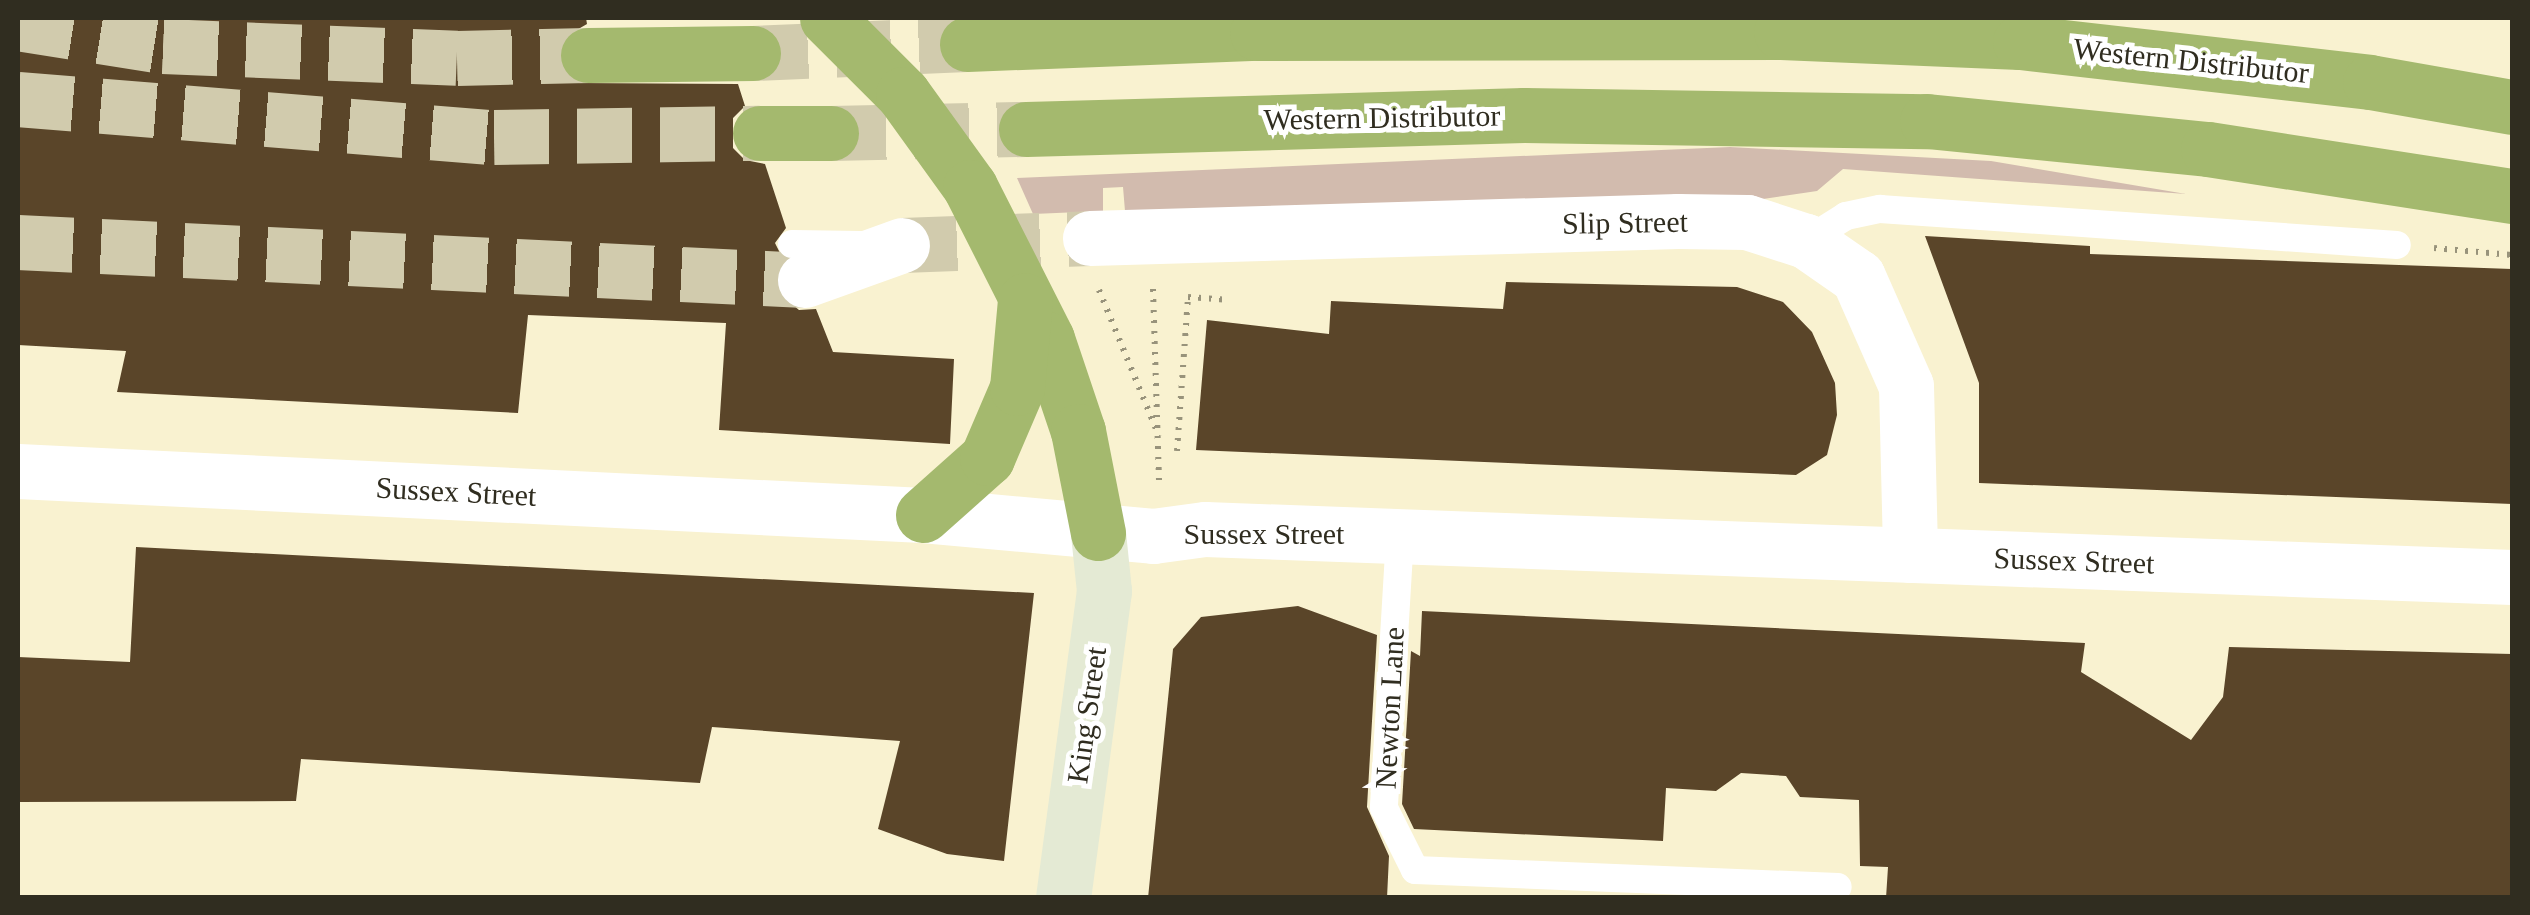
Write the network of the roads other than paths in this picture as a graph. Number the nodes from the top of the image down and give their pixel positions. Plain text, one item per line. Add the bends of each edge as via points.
1 (827, 18) edge
2 (967, 44) tunnel mouth
3 (753, 53) tunnel mouth
4 (588, 55) tunnel mouth
5 (2508, 106) edge
6 (1026, 129) tunnel mouth
7 (760, 132) tunnel mouth
8 (831, 134) tunnel mouth
9 (2499, 192) edge
10 (1090, 238) tunnel mouth
11 (1806, 241) junction
12 (2397, 245) road end
13 (902, 246) tunnel mouth
14 (798, 262) tunnel mouth
15 (1026, 297) junction
16 (18, 471) edge
17 (924, 515) junction
18 (1098, 533) junction
19 (1400, 536) junction
20 (1910, 556) junction
21 (2512, 577) edge
22 (1838, 887) dead end
23 (1063, 898) edge

1 - 15 highway via 903,94 970,186
2 - 5 highway, Western Distributor via 1257,32 1781,32 2020,42 2370,82
3 - 4 highway
6 - 9 highway, Western Distributor via 1524,115 1927,121 2208,149
7 - 8 highway
10 - 11 street, Slip Street via 1678,220 1748,222
11 - 12 lane via 1846,216 1880,210
11 - 20 street, Slip Street via 1858,277 1906,386
13 - 14 street
15 - 17 highway via 1017,388 987,458
15 - 18 highway via 1066,390
16 - 17 street, Sussex Street
17 - 18 street, Sussex Street
18 - 19 street, Sussex Street via 1206,529
18 - 23 main road, King Street via 1104,591
19 - 20 street, Sussex Street
19 - 22 lane, Newton Lane via 1384,808 1415,870
20 - 21 street, Sussex Street

